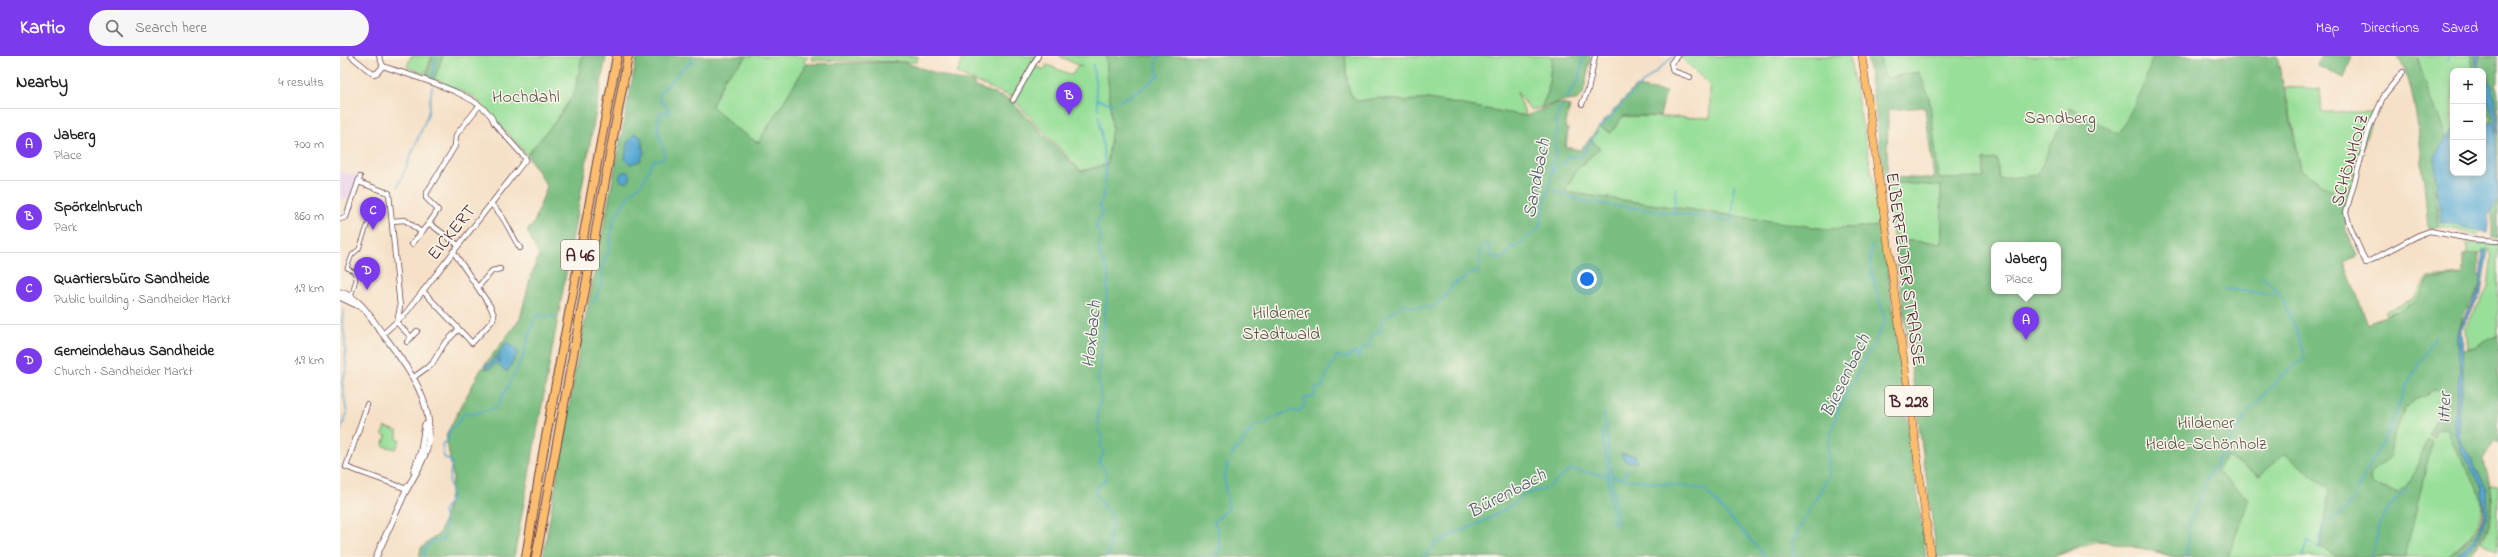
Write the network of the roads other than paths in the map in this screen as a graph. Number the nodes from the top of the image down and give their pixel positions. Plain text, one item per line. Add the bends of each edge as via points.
1 (352, 56) edge
2 (379, 56) edge
3 (617, 56) edge
4 (628, 56) edge
5 (1038, 56) edge
6 (1595, 56) edge
7 (1677, 56) edge
8 (1862, 56) edge
9 (383, 66) junction
10 (2403, 72) dead end
11 (1690, 77) dead end
12 (1013, 100) dead end
13 (1582, 104) dead end
14 (479, 106) junction
15 (360, 177) dead end
16 (358, 182) junction
17 (492, 204) junction
18 (377, 212) dead end
19 (340, 220) edge
20 (392, 221) junction
21 (429, 223) junction
22 (421, 232) junction
23 (2498, 241) edge
24 (412, 244) dead end
25 (458, 245) junction
26 (520, 248) dead end
27 (453, 251) junction
28 (500, 269) dead end
29 (478, 287) junction
30 (423, 290) junction
31 (340, 292) edge
32 (352, 294) dead end
33 (340, 297) edge
34 (368, 314) junction
35 (397, 323) junction
36 (458, 330) junction
37 (416, 331) dead end
38 (383, 334) junction
39 (411, 337) junction
40 (407, 342) dead end
41 (414, 377) junction
42 (367, 405) dead end
43 (407, 489) junction
44 (376, 557) edge
45 (526, 557) edge
46 (536, 557) edge
47 (1931, 557) edge

1 - 9 street via 373,74
2 - 9 street
3 - 45 highway, A 46 via 544,446
4 - 46 highway, A 46
5 - 12 street
6 - 13 street via 1588,90
7 - 11 street via 1672,63 1673,71
8 - 47 main road, ELBERFELDER STRASSE / B 228
9 - 14 street via 460,92
10 - 23 street, SCHÖNHOLZ via 2385,94 2370,126 2346,212 2366,263 2419,234 2430,231 2470,239
14 - 17 street, EICKERT via 493,118 494,123 526,159
14 - 21 street via 456,135 454,146 426,194 426,198 438,210
15 - 16 street
16 - 19 street via 346,217
16 - 20 street via 389,193
17 - 25 street, EICKERT
17 - 26 street via 510,227 510,234
18 - 32 street via 371,215 359,249 352,255 347,268 354,272 356,279
20 - 22 street via 405,220
20 - 35 street via 400,307
21 - 22 street
21 - 25 street
22 - 24 street
25 - 27 street, EICKERT
27 - 29 street
27 - 30 street, EICKERT
28 - 29 street via 492,271
29 - 36 street via 494,315 494,320 472,343
30 - 35 street, EICKERT
30 - 36 street
31 - 34 street via 359,302
33 - 34 street via 358,305
34 - 38 street
35 - 38 street, EICKERT
35 - 39 street
36 - 41 street via 444,344 432,364
37 - 39 street
38 - 41 street
39 - 40 street
41 - 43 street via 428,423 427,449
42 - 43 street via 346,467
43 - 44 street

